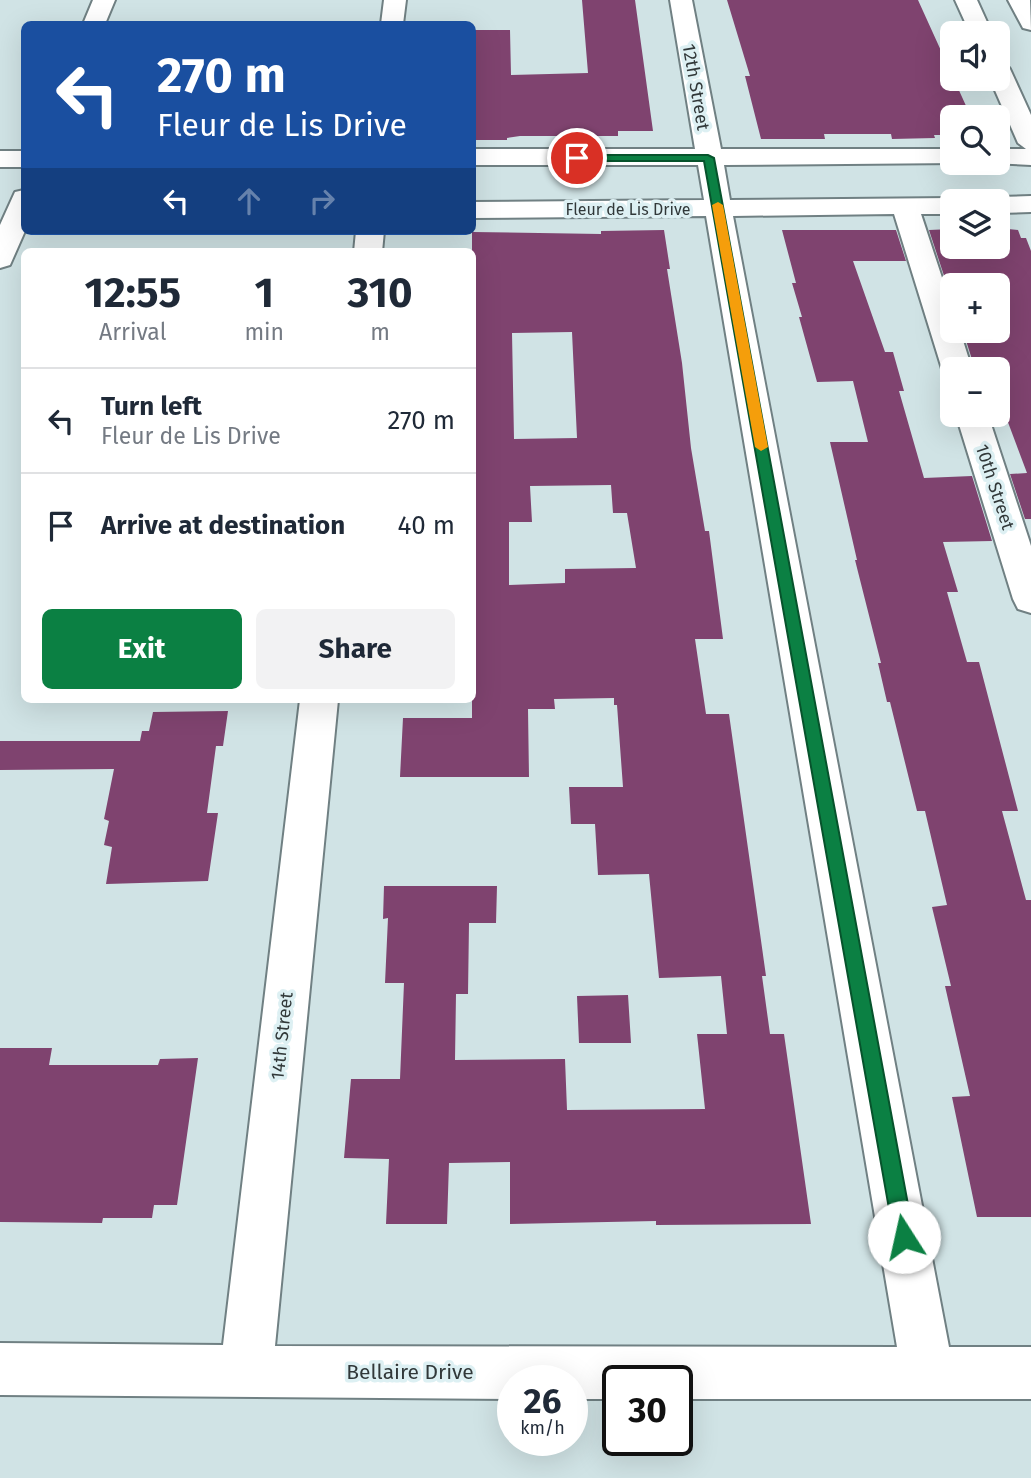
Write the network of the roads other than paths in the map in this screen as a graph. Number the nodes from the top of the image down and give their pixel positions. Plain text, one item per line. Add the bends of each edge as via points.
1 (104, 0) edge
2 (395, 0) edge
3 (681, 0) edge
4 (966, 0) edge
5 (1019, 0) edge
6 (95, 21) edge
7 (393, 21) edge
8 (976, 21) edge
9 (1031, 23) edge
10 (1008, 91) edge
11 (1031, 143) edge
12 (1031, 156) edge
13 (476, 157) edge
14 (940, 157) edge
15 (1010, 157) edge
16 (708, 158) junction
17 (0, 159) edge
18 (21, 159) edge
19 (1031, 204) edge
20 (1010, 205) edge
21 (905, 206) junction
22 (940, 206) edge
23 (17, 208) edge
24 (718, 208) junction
25 (476, 210) edge
26 (0, 259) edge
27 (953, 357) edge
28 (976, 427) edge
29 (1031, 599) edge
30 (319, 703) edge
31 (0, 1369) edge
32 (246, 1372) junction
33 (928, 1372) junction
34 (1031, 1373) edge

1 - 6 street
2 - 7 street
3 - 16 street, 12th Street
4 - 8 street
5 - 9 street
10 - 11 street
12 - 15 street
13 - 16 street
14 - 16 street
16 - 24 street, 12th Street
17 - 18 street
19 - 20 street
21 - 22 street, Fleur de Lis Drive
21 - 24 street, Fleur de Lis Drive
21 - 27 street
23 - 26 street
24 - 25 street, Fleur de Lis Drive
24 - 33 street, 12th Street
28 - 29 street, 10th Street
30 - 32 street, 14th Street
31 - 32 street, Bellaire Drive
32 - 33 street, Bellaire Drive
33 - 34 street, Bellaire Drive

